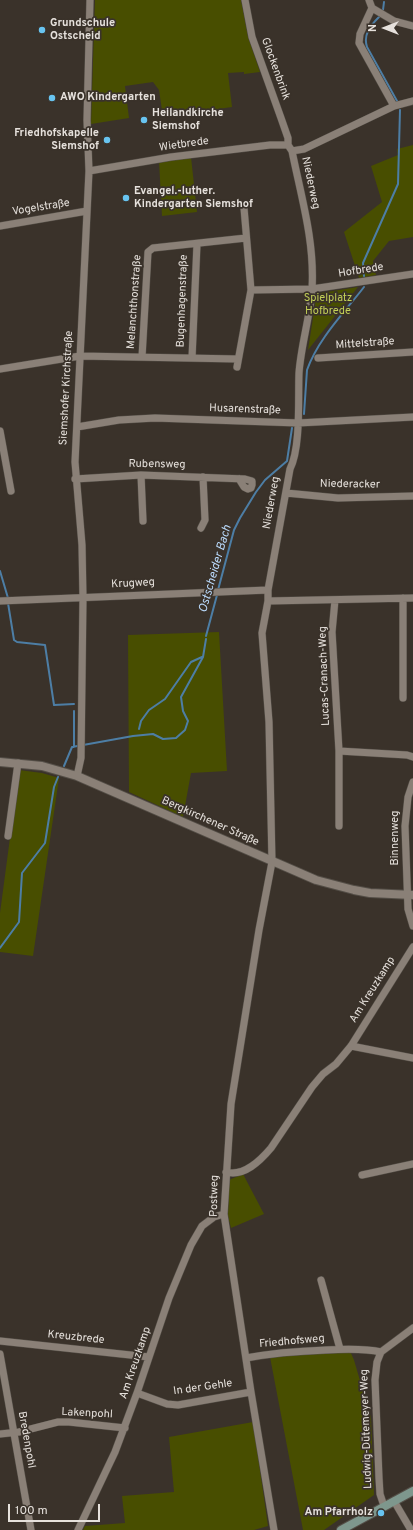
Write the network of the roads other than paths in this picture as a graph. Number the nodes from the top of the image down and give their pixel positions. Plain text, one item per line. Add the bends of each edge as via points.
1 (90, 0) edge
2 (245, 0) edge
3 (369, 0) edge
4 (372, 8) junction
5 (413, 26) edge
6 (413, 101) edge
7 (394, 106) junction
8 (290, 148) junction
9 (89, 171) junction
10 (244, 208) dead end
11 (87, 211) junction
12 (0, 226) edge
13 (246, 238) junction
14 (197, 244) junction
15 (413, 274) edge
16 (312, 289) junction
17 (251, 290) junction
18 (413, 352) edge
19 (80, 356) junction
20 (142, 357) junction
21 (192, 358) junction
22 (318, 358) dead end
23 (238, 359) junction
24 (237, 367) dead end
25 (0, 369) edge
26 (413, 416) edge
27 (298, 423) junction
28 (77, 427) junction
29 (0, 431) edge
30 (1, 447) edge
31 (141, 475) junction
32 (203, 477) junction
33 (75, 479) junction
34 (239, 479) dead end
35 (11, 491) dead end
36 (286, 493) junction
37 (413, 496) edge
38 (143, 521) dead end
39 (202, 528) dead end
40 (268, 590) junction
41 (84, 598) junction
42 (403, 598) junction
43 (413, 598) edge
44 (336, 600) junction
45 (6, 601) edge
46 (268, 601) junction
47 (403, 698) dead end
48 (339, 751) junction
49 (413, 757) edge
50 (0, 762) edge
51 (18, 763) junction
52 (77, 776) junction
53 (413, 782) edge
54 (340, 826) dead end
55 (8, 836) dead end
56 (272, 862) junction
57 (410, 895) edge
58 (413, 926) edge
59 (413, 947) edge
60 (351, 1046) junction
61 (413, 1058) edge
62 (413, 1164) edge
63 (226, 1172) junction
64 (362, 1175) dead end
65 (224, 1214) junction
66 (321, 1280) dead end
67 (413, 1328) edge
68 (0, 1341) edge
69 (340, 1349) junction
70 (381, 1352) junction
71 (0, 1354) edge
72 (149, 1357) junction
73 (246, 1358) junction
74 (251, 1392) junction
75 (137, 1393) junction
76 (125, 1428) junction
77 (13, 1433) junction
78 (0, 1434) edge
79 (413, 1491) edge
80 (394, 1501) junction
81 (384, 1506) junction
82 (31, 1530) edge
83 (78, 1530) edge
84 (274, 1530) edge
85 (341, 1530) edge
86 (411, 1530) edge

1 - 9 street, Siemshofer Kirchstraße via 87,120
2 - 8 street, Glockenbrink via 252,38
3 - 4 street
4 - 5 street via 394,21
4 - 7 street via 360,34 359,43
6 - 7 street, Wietbrede
7 - 8 street, Wietbrede via 304,149
8 - 9 street, Wietbrede via 270,145 171,157
8 - 16 street, Niederweg via 312,248
9 - 11 street, Siemshofer Kirchstraße
10 - 13 street
11 - 12 street, Vogelstraße
11 - 19 street, Siemshofer Kirchstraße
13 - 14 street, Melanchthonstraße
13 - 17 street
14 - 20 street, Melanchthonstraße via 153,248 148,252
14 - 21 street, Bugenhagenstraße
15 - 16 street, Hofbrede
16 - 17 street
16 - 27 street, Niederweg via 299,371
17 - 23 street
18 - 22 street, Mittelstraße
19 - 20 street
19 - 25 street
19 - 28 street, Siemshofer Kirchstraße
20 - 21 street
21 - 23 street
23 - 24 street
26 - 27 street, Husarenstraße
27 - 28 street, Husarenstraße via 155,418 119,420
27 - 36 street, Niederweg via 294,461
28 - 33 street, Siemshofer Kirchstraße
29 - 30 street
30 - 35 street
31 - 32 street, Rubensweg
31 - 33 street, Rubensweg
31 - 38 street
32 - 34 street, Rubensweg
32 - 39 street via 205,520
33 - 41 street, Siemshofer Kirchstraße via 82,545
36 - 37 street, Niederacker via 338,498
36 - 40 street, Niederweg
40 - 41 street, Krugweg
40 - 46 street, Niederweg
41 - 45 street, Krugweg
41 - 52 street, Siemshofer Kirchstraße via 81,758
42 - 43 street
42 - 44 street
42 - 47 street
44 - 46 street
44 - 48 street, Lucas-Cranach-Weg via 332,632
46 - 56 street, Niederweg via 262,633 269,722
48 - 49 street
48 - 54 street, Lucas-Cranach-Weg
50 - 51 street, Bergkirchener Straße
51 - 52 street, Bergkirchener Straße via 42,766
51 - 55 street
52 - 56 street, Bergkirchener Straße
53 - 57 street, Binnenweg via 408,797 405,826
56 - 57 street, Bergkirchener Straße via 341,888 370,893
56 - 63 street, Postweg via 231,1104
57 - 58 street, Binnenweg via 408,909
59 - 60 street, Am Kreuzkamp
60 - 61 street
60 - 63 street, Am Kreuzkamp via 312,1087 263,1158 245,1171 234,1174
62 - 64 street
63 - 65 street, Postweg
65 - 72 street, Am Kreuzkamp via 214,1217 202,1226 191,1245
65 - 73 street, Postweg
66 - 69 street, Friedhofsweg
67 - 70 street
68 - 72 street, Kreuzbrede
69 - 70 street, Friedhofsweg
69 - 73 street, Friedhofsweg via 273,1353
70 - 81 street, Ludwig-Dütemeyer-Weg via 375,1380 380,1494
71 - 77 street, Bredenpohl
72 - 75 street, Am Kreuzkamp
73 - 74 street, Postweg
74 - 75 street, In der Gehle via 178,1405 167,1404
74 - 84 street, Postweg
75 - 76 street, Am Kreuzkamp
76 - 77 street, Lakenpohl via 58,1422
76 - 83 street, Am Kreuzkamp
77 - 78 street, Lakenpohl
77 - 82 street, Bredenpohl
79 - 80 main road
80 - 81 main road
80 - 86 street
81 - 85 main road

